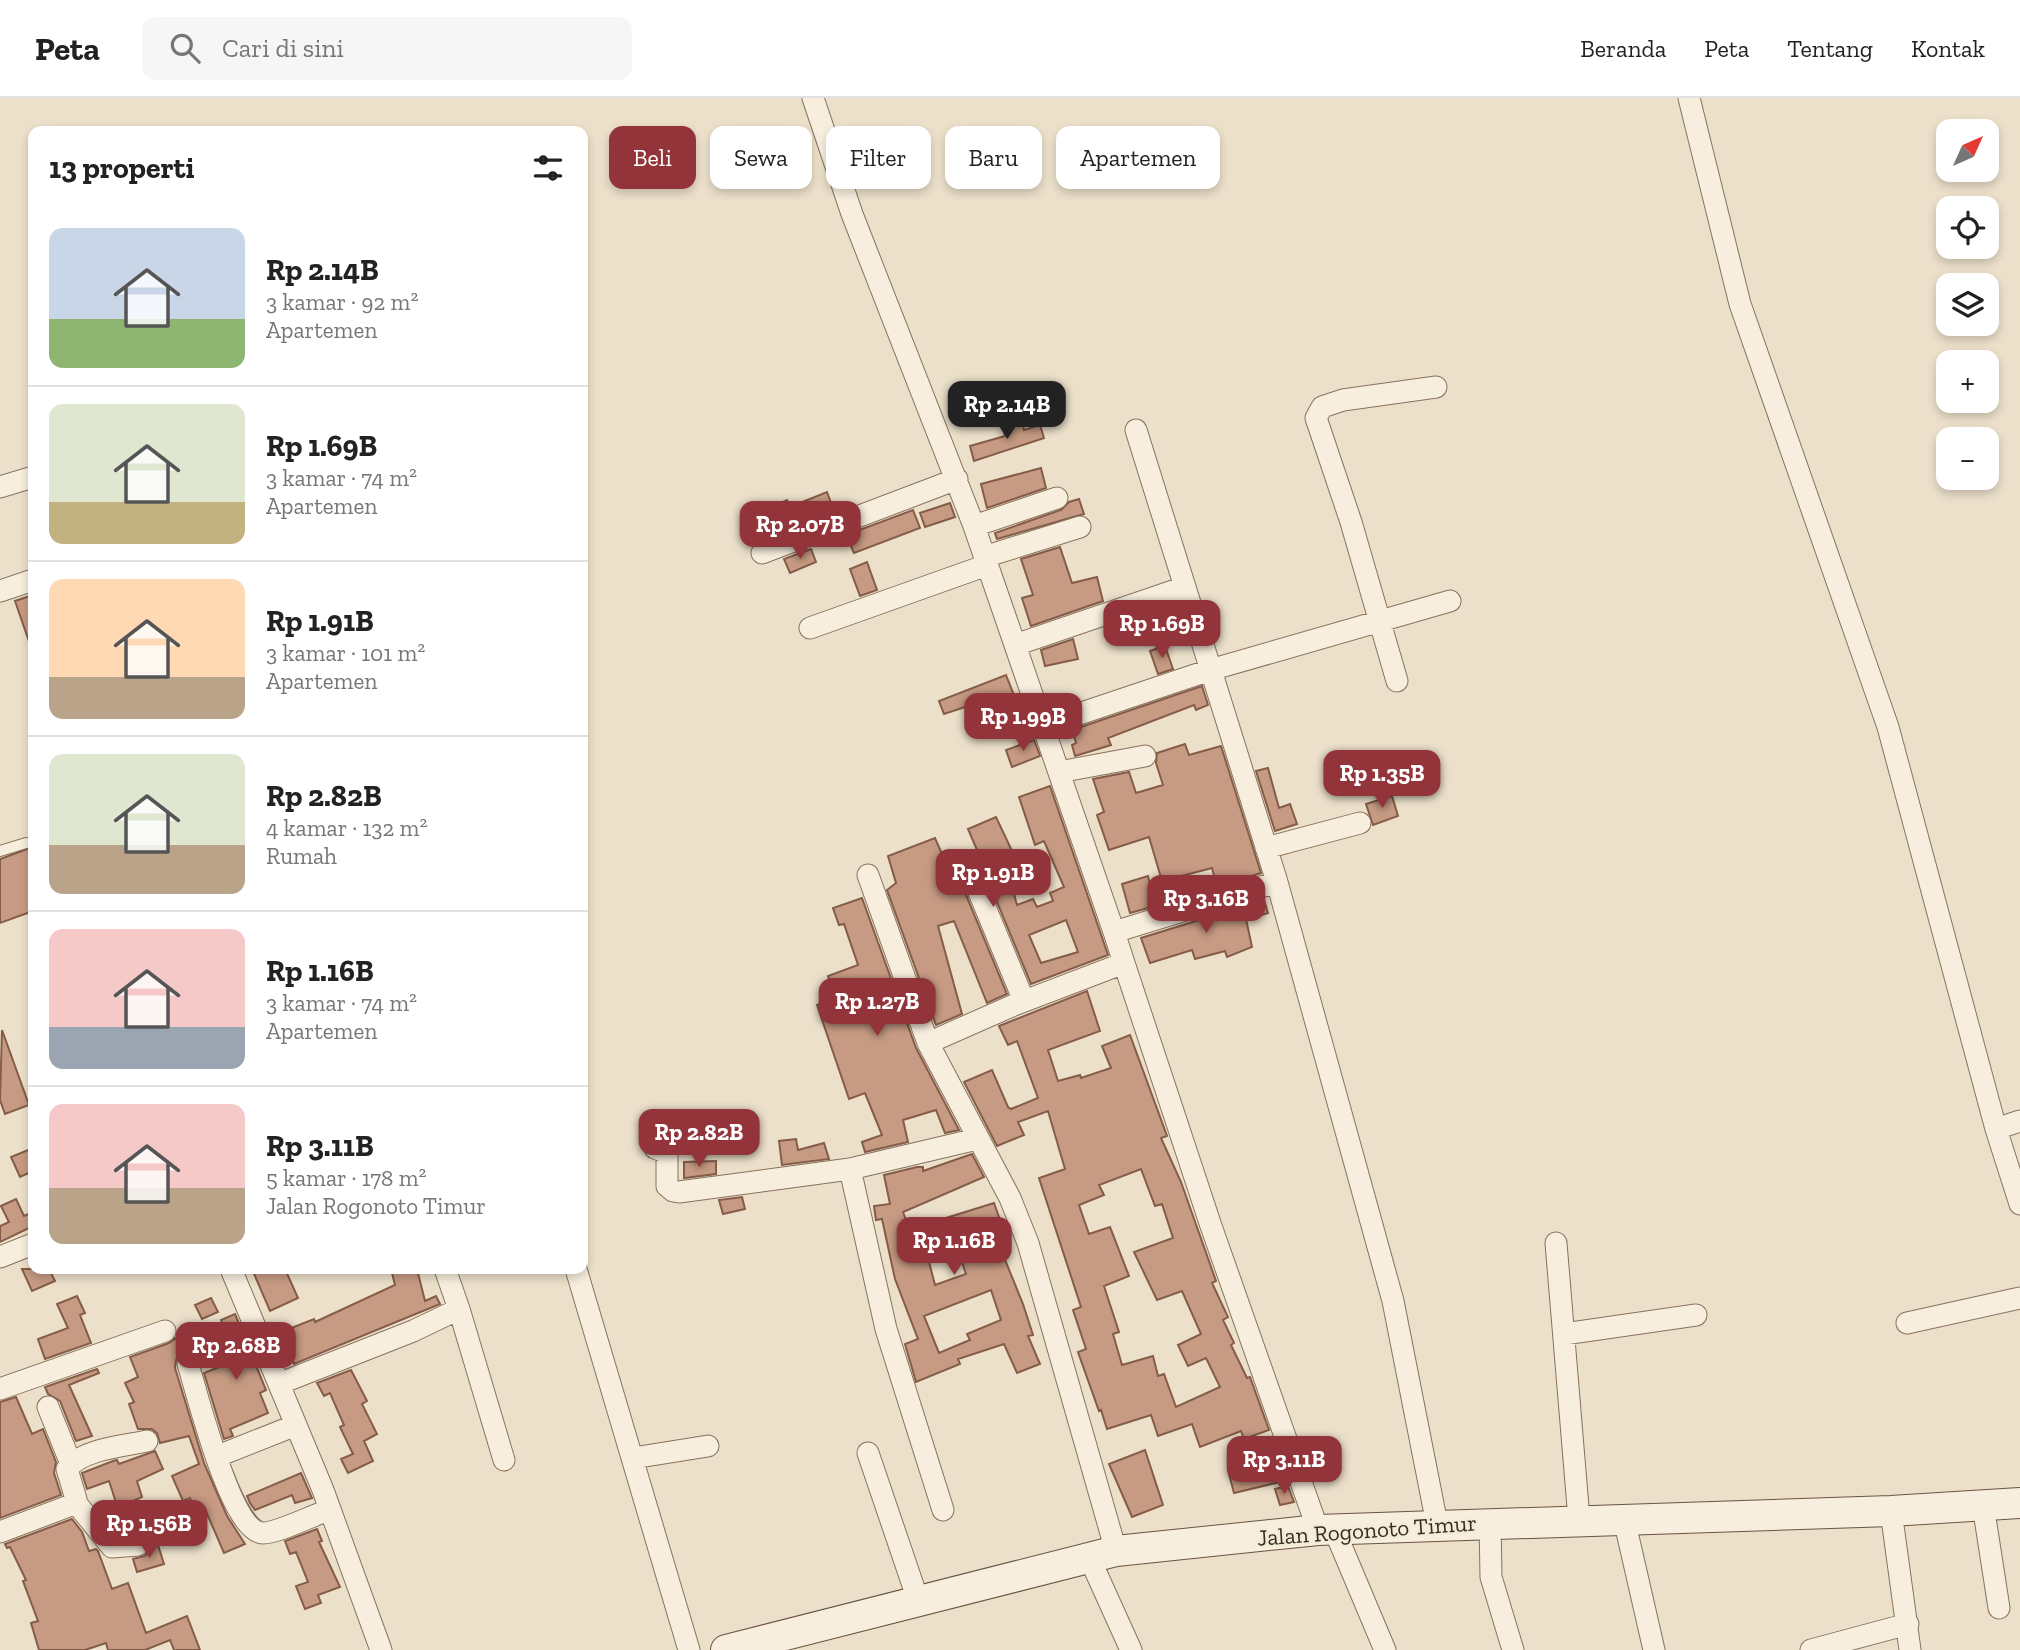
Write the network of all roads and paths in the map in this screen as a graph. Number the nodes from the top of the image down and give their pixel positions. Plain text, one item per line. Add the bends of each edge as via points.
1 (813, 98) edge
2 (1689, 98) edge
3 (1436, 387) dead end
4 (1136, 430) dead end
5 (28, 479) edge
6 (957, 479) junction
7 (0, 487) edge
8 (1056, 498) dead end
9 (974, 526) junction
10 (1080, 527) dead end
11 (762, 553) dead end
12 (985, 561) junction
13 (28, 581) edge
14 (1185, 587) junction
15 (1, 588) edge
16 (1450, 601) dead end
17 (1380, 621) junction
18 (810, 628) dead end
19 (1015, 645) junction
20 (1210, 670) junction
21 (1397, 681) dead end
22 (1043, 726) junction
23 (1145, 756) dead end
24 (1059, 772) junction
25 (1360, 823) dead end
26 (26, 843) dead end
27 (1266, 848) junction
28 (0, 850) edge
29 (971, 873) dead end
30 (868, 875) dead end
31 (1277, 882) junction
32 (1114, 932) junction
33 (1124, 963) junction
34 (1024, 1001) junction
35 (928, 1043) junction
36 (2020, 1121) edge
37 (1996, 1129) junction
38 (976, 1139) junction
39 (655, 1148) dead end
40 (850, 1169) junction
41 (2020, 1204) edge
42 (1556, 1243) dead end
43 (28, 1246) edge
44 (0, 1257) edge
45 (233, 1274) edge
46 (447, 1274) edge
47 (577, 1274) edge
48 (2020, 1298) edge
49 (459, 1309) junction
50 (1696, 1315) dead end
51 (1908, 1322) dead end
52 (165, 1331) dead end
53 (1564, 1334) junction
54 (188, 1364) dead end
55 (281, 1383) junction
56 (0, 1389) edge
57 (48, 1408) dead end
58 (296, 1425) junction
59 (146, 1441) dead end
60 (708, 1446) dead end
61 (869, 1453) dead end
62 (218, 1456) junction
63 (633, 1458) junction
64 (503, 1460) dead end
65 (71, 1464) junction
66 (76, 1503) junction
67 (2020, 1503) edge
68 (1983, 1505) junction
69 (330, 1510) junction
70 (943, 1510) dead end
71 (1891, 1511) junction
72 (1625, 1518) junction
73 (1579, 1519) junction
74 (1490, 1522) junction
75 (1437, 1524) junction
76 (1326, 1530) junction
77 (0, 1532) edge
78 (138, 1545) dead end
79 (1103, 1554) junction
80 (918, 1600) junction
81 (1999, 1608) dead end
82 (1908, 1624) junction
83 (382, 1650) edge
84 (689, 1650) edge
85 (726, 1650) edge
86 (1130, 1650) edge
87 (1385, 1650) edge
88 (1513, 1650) edge
89 (1654, 1650) edge
90 (1811, 1650) edge
91 (1910, 1650) edge

1 - 6 street via 852,214
2 - 37 street via 1740,304 1888,727
3 - 17 street via 1343,400 1322,407 1316,418
4 - 14 street
5 - 7 street
6 - 9 street
6 - 11 street
8 - 9 street
9 - 12 street
10 - 12 street
12 - 18 street
12 - 19 street
13 - 15 street
14 - 19 street
14 - 20 street
16 - 17 street
17 - 20 street
17 - 21 street
19 - 22 street
20 - 22 street
20 - 27 street
22 - 24 street
23 - 24 street
24 - 32 street
25 - 27 street
26 - 28 lane
27 - 31 street
29 - 34 street
30 - 35 street
31 - 32 street
31 - 75 street via 1393,1301
32 - 33 street
33 - 34 street
33 - 76 street via 1211,1226
34 - 35 street
35 - 38 street
36 - 37 street
37 - 41 street
38 - 40 street
38 - 79 street via 1010,1198 1028,1243
39 - 40 street via 667,1153 667,1186 673,1191
40 - 70 street via 886,1329
42 - 53 street
43 - 44 street
45 - 55 street
46 - 49 street
47 - 63 street
48 - 51 street
49 - 55 street
49 - 64 street
50 - 53 street
52 - 56 street
53 - 73 street
54 - 62 street
55 - 58 street
57 - 65 street
58 - 62 street
58 - 69 street
59 - 65 street
60 - 63 street
61 - 80 street
62 - 69 street via 229,1492 251,1529 263,1533
63 - 84 street
65 - 66 street via 67,1469
66 - 77 street
66 - 78 street via 112,1547
67 - 68 street, Jalan Rogonoto Timur
68 - 71 street, Jalan Rogonoto Timur
68 - 81 street
69 - 83 street
71 - 72 street, Jalan Rogonoto Timur
71 - 82 street
72 - 73 street, Jalan Rogonoto Timur
72 - 89 street
73 - 74 street, Jalan Rogonoto Timur
74 - 75 street, Jalan Rogonoto Timur
74 - 88 street via 1491,1577
75 - 76 street, Jalan Rogonoto Timur
76 - 79 street, Jalan Rogonoto Timur
76 - 87 street
79 - 80 street, Jalan Rogonoto Timur
79 - 86 street
80 - 85 street, Jalan Rogonoto Timur
82 - 90 street
82 - 91 street

